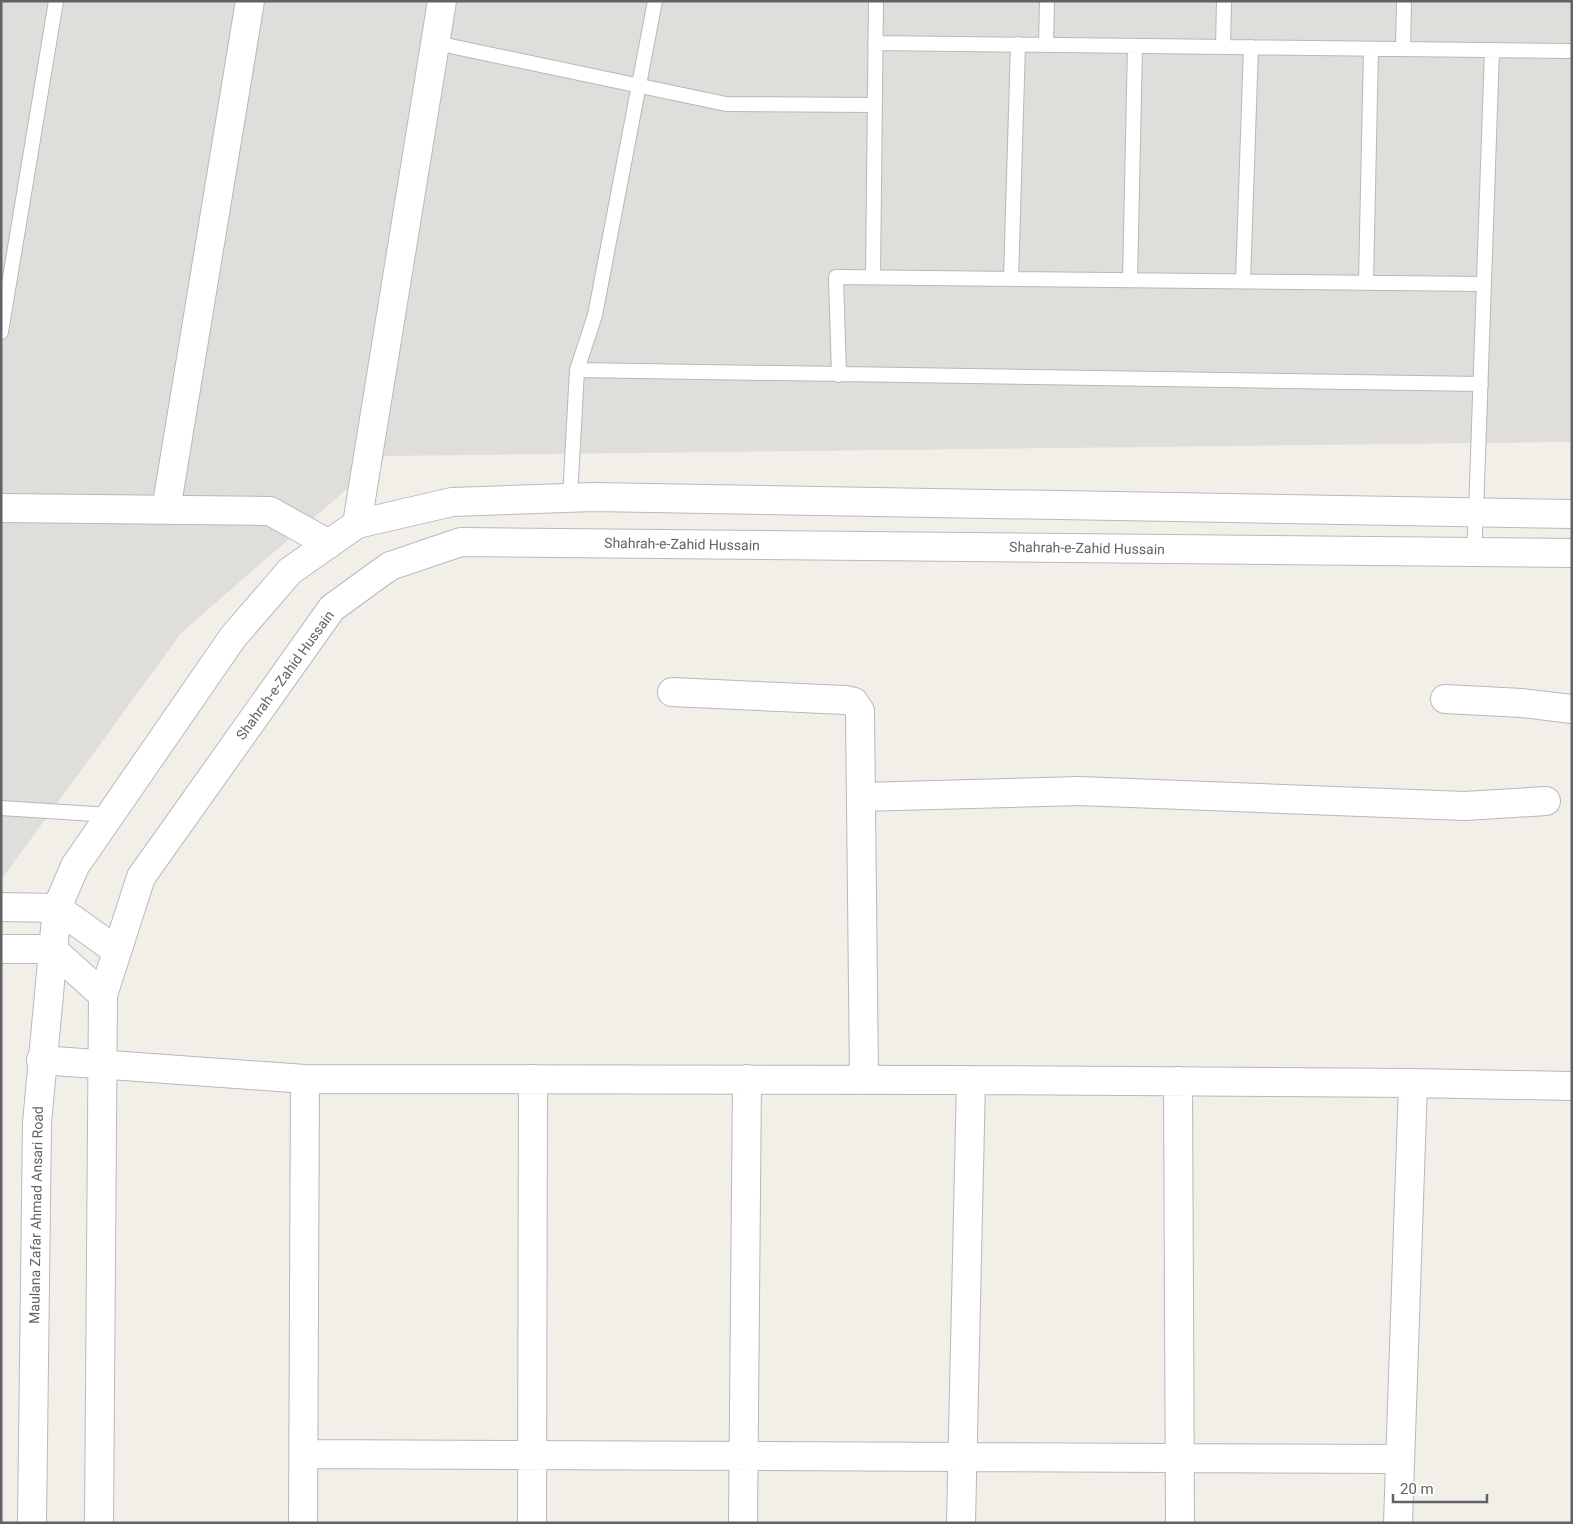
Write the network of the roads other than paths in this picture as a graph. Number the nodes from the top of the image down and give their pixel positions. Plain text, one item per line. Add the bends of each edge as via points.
1 (56, 1) edge
2 (250, 1) edge
3 (442, 1) edge
4 (655, 1) edge
5 (876, 1) edge
6 (1047, 1) edge
7 (1224, 1) edge
8 (1404, 1) edge
9 (436, 43) junction
10 (875, 43) junction
11 (1018, 44) junction
12 (1046, 45) junction
13 (1135, 46) junction
14 (1223, 47) junction
15 (1251, 47) junction
16 (1371, 49) junction
17 (1403, 49) junction
18 (1492, 50) junction
19 (1572, 51) edge
20 (639, 86) junction
21 (874, 105) junction
22 (873, 277) junction
23 (1011, 279) junction
24 (1130, 280) junction
25 (1243, 281) junction
26 (1366, 282) junction
27 (1484, 284) junction
28 (1, 332) edge
29 (577, 370) junction
30 (839, 375) junction
31 (1480, 384) junction
32 (570, 498) junction
33 (1, 508) edge
34 (166, 510) junction
35 (1476, 513) junction
36 (1572, 514) edge
37 (357, 524) junction
38 (329, 544) junction
39 (1474, 552) junction
40 (1572, 553) edge
41 (672, 692) dead end
42 (1445, 699) dead end
43 (1572, 709) edge
44 (861, 797) junction
45 (1546, 802) dead end
46 (1, 808) edge
47 (110, 815) junction
48 (1, 907) edge
49 (57, 908) junction
50 (1, 949) edge
51 (52, 949) junction
52 (117, 951) junction
53 (103, 995) junction
54 (41, 1060) junction
55 (101, 1063) junction
56 (305, 1078) junction
57 (533, 1079) junction
58 (747, 1079) junction
59 (864, 1080) junction
60 (971, 1080) junction
61 (1178, 1081) junction
62 (1413, 1083) junction
63 (1572, 1086) edge
64 (304, 1454) junction
65 (532, 1455) junction
66 (744, 1456) junction
67 (963, 1457) junction
68 (1180, 1458) junction
69 (1400, 1459) junction
70 (32, 1523) edge
71 (99, 1523) edge
72 (303, 1523) edge
73 (532, 1523) edge
74 (743, 1523) edge
75 (961, 1523) edge
76 (1180, 1523) edge
77 (1398, 1523) edge

1 - 28 lane
2 - 34 street
3 - 9 street
4 - 20 lane
5 - 10 lane
6 - 12 lane
7 - 14 lane
8 - 17 lane
9 - 20 lane
9 - 37 street
10 - 11 lane
10 - 21 lane
11 - 12 lane
11 - 23 lane
12 - 13 lane
13 - 14 lane
13 - 24 lane
14 - 15 lane
15 - 16 lane
15 - 25 lane
16 - 17 lane
16 - 26 lane
17 - 18 lane
18 - 19 lane
18 - 27 lane
20 - 21 lane via 726,104
20 - 29 lane via 595,315
21 - 22 lane
22 - 23 lane
22 - 30 lane via 836,277
23 - 24 lane
24 - 25 lane
25 - 26 lane
26 - 27 lane
27 - 31 lane
29 - 30 lane
29 - 32 lane
30 - 31 lane
31 - 35 lane
32 - 35 street
32 - 37 street via 452,502
33 - 34 street
34 - 38 street via 270,511
35 - 36 street
35 - 39 lane
37 - 38 street
38 - 47 street via 290,571 233,638
39 - 40 street, Shahrah-e-Zahid Hussain
39 - 52 street, Shahrah-e-Zahid Hussain via 461,542 390,566 332,608 141,877
41 - 44 street via 854,702 860,711
42 - 43 street
44 - 45 street via 1079,791 1465,806
44 - 59 street
46 - 47 lane
47 - 49 street via 75,866
48 - 49 street
49 - 51 street, Maulana Zafar Ahmad Ansari Road
49 - 52 street
50 - 51 street
51 - 53 street
51 - 54 street, Maulana Zafar Ahmad Ansari Road
52 - 53 street, Shahrah-e-Zahid Hussain
53 - 55 street, Shahrah-e-Zahid Hussain
54 - 55 street
54 - 70 street, Maulana Zafar Ahmad Ansari Road via 36,1123
55 - 56 street
55 - 71 street
56 - 57 street
56 - 64 street
57 - 58 street
57 - 65 street
58 - 59 street
58 - 66 street
59 - 60 street
60 - 61 street
60 - 67 street
61 - 62 street
61 - 68 street
62 - 63 street
62 - 69 street
64 - 65 street
64 - 72 street
65 - 66 street
65 - 73 street
66 - 67 street
66 - 74 street
67 - 68 street
67 - 75 street
68 - 69 street
68 - 76 street
69 - 77 street

